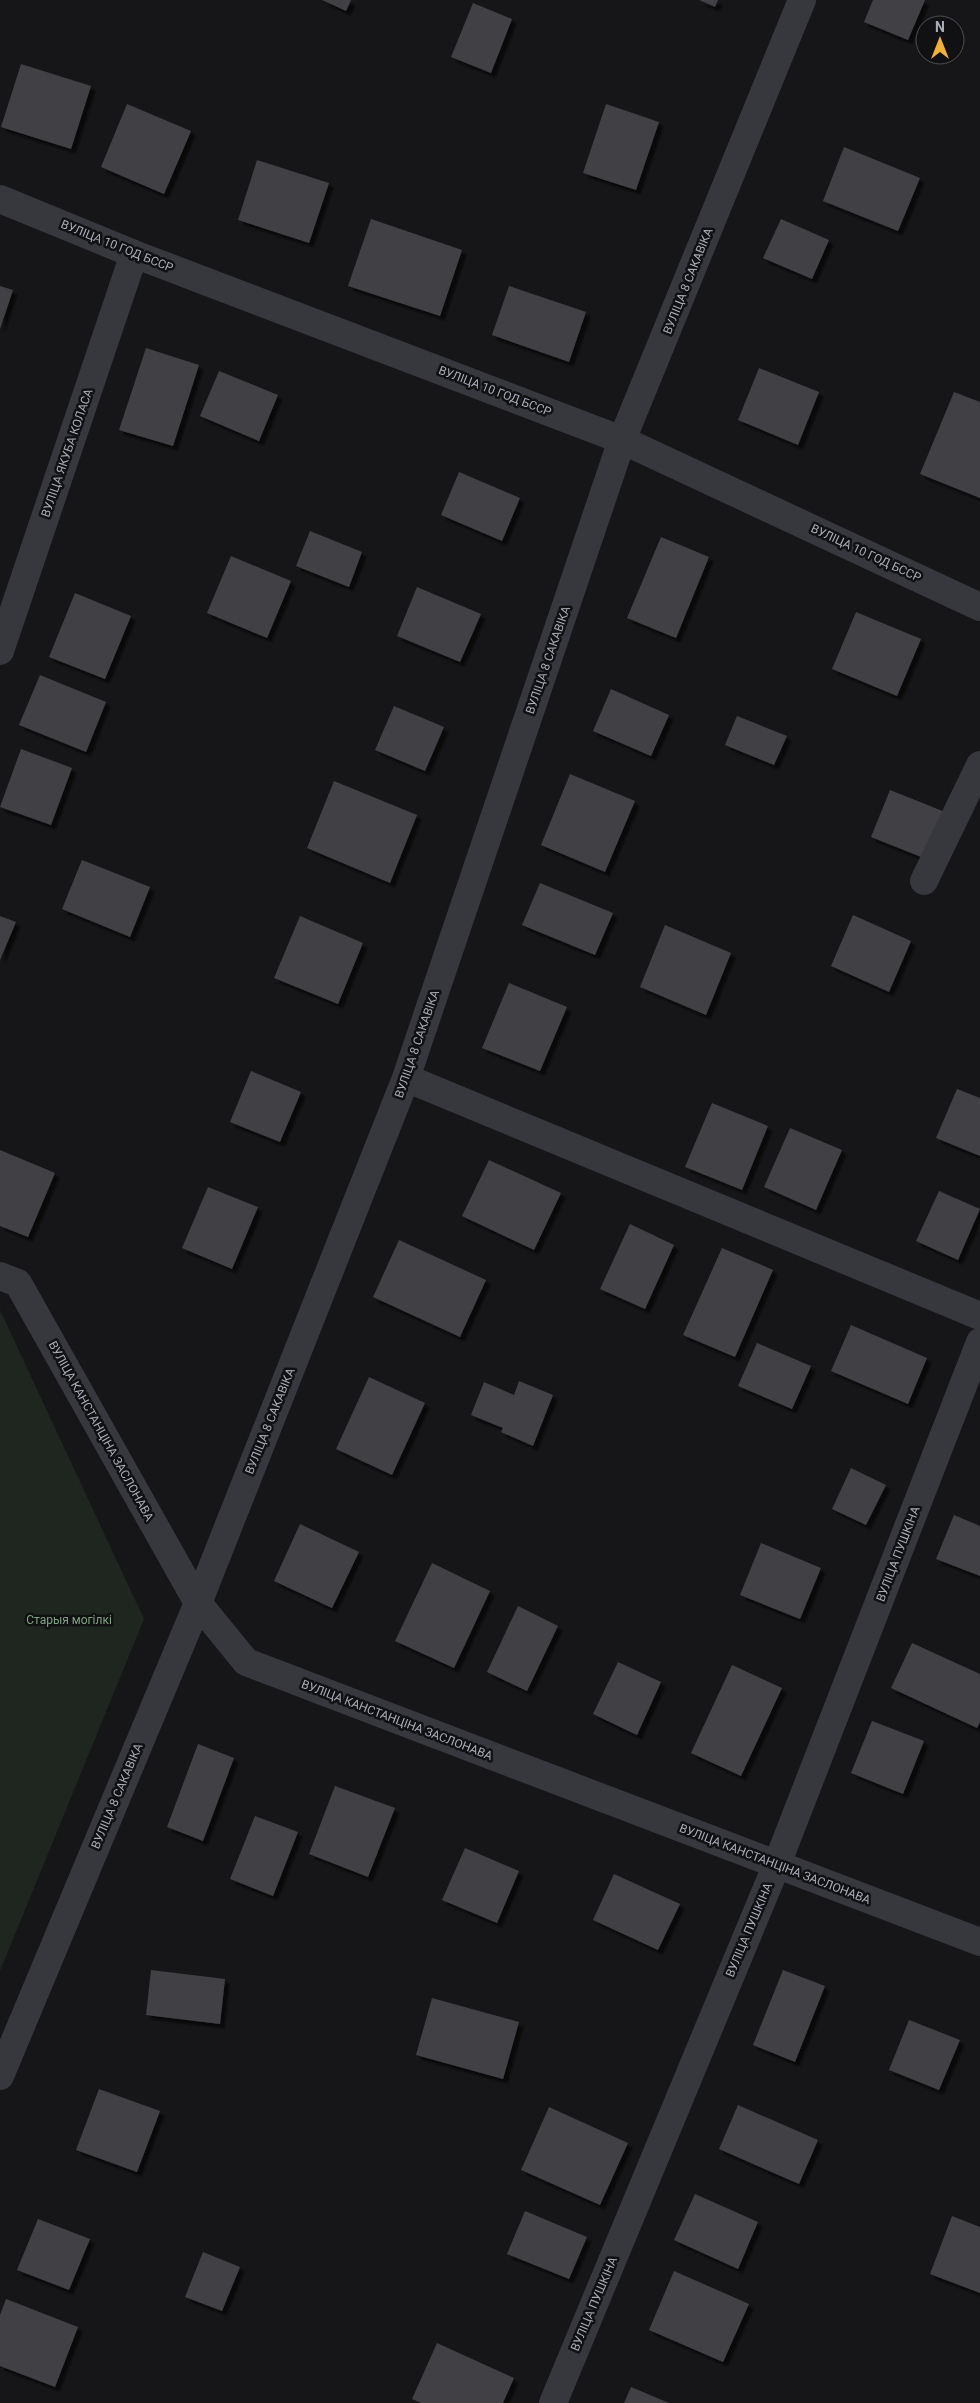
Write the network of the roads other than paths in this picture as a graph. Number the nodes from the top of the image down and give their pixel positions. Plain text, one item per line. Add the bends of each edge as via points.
1 (802, 0) edge
2 (0, 199) edge
3 (134, 254) junction
4 (622, 440) junction
5 (980, 607) edge
6 (0, 651) edge
7 (980, 765) edge
8 (924, 881) dead end
9 (406, 1078) junction
10 (0, 1276) edge
11 (980, 1316) edge
12 (980, 1342) edge
13 (198, 1603) junction
14 (777, 1864) junction
15 (980, 1942) edge
16 (0, 2076) edge
17 (553, 2403) edge

1 - 4 street, ВУЛІЦА 8 САКАВІКА
2 - 3 street, ВУЛІЦА 10 ГОД БССР
3 - 4 street, ВУЛІЦА 10 ГОД БССР
3 - 6 street, ВУЛІЦА ЯКУБА КОЛАСА
4 - 5 street, ВУЛІЦА 10 ГОД БССР
4 - 9 street, ВУЛІЦА 8 САКАВІКА
7 - 8 street
9 - 11 street
9 - 13 street, ВУЛІЦА 8 САКАВІКА
10 - 13 street, ВУЛІЦА КАНСТАНЦІНА ЗАСЛОНАВА via 18,1284
12 - 14 street, ВУЛІЦА ПУШКІНА
13 - 14 street, ВУЛІЦА КАНСТАНЦІНА ЗАСЛОНАВА via 246,1662
13 - 16 street, ВУЛІЦА 8 САКАВІКА
14 - 15 street, ВУЛІЦА КАНСТАНЦІНА ЗАСЛОНАВА
14 - 17 street, ВУЛІЦА ПУШКІНА

